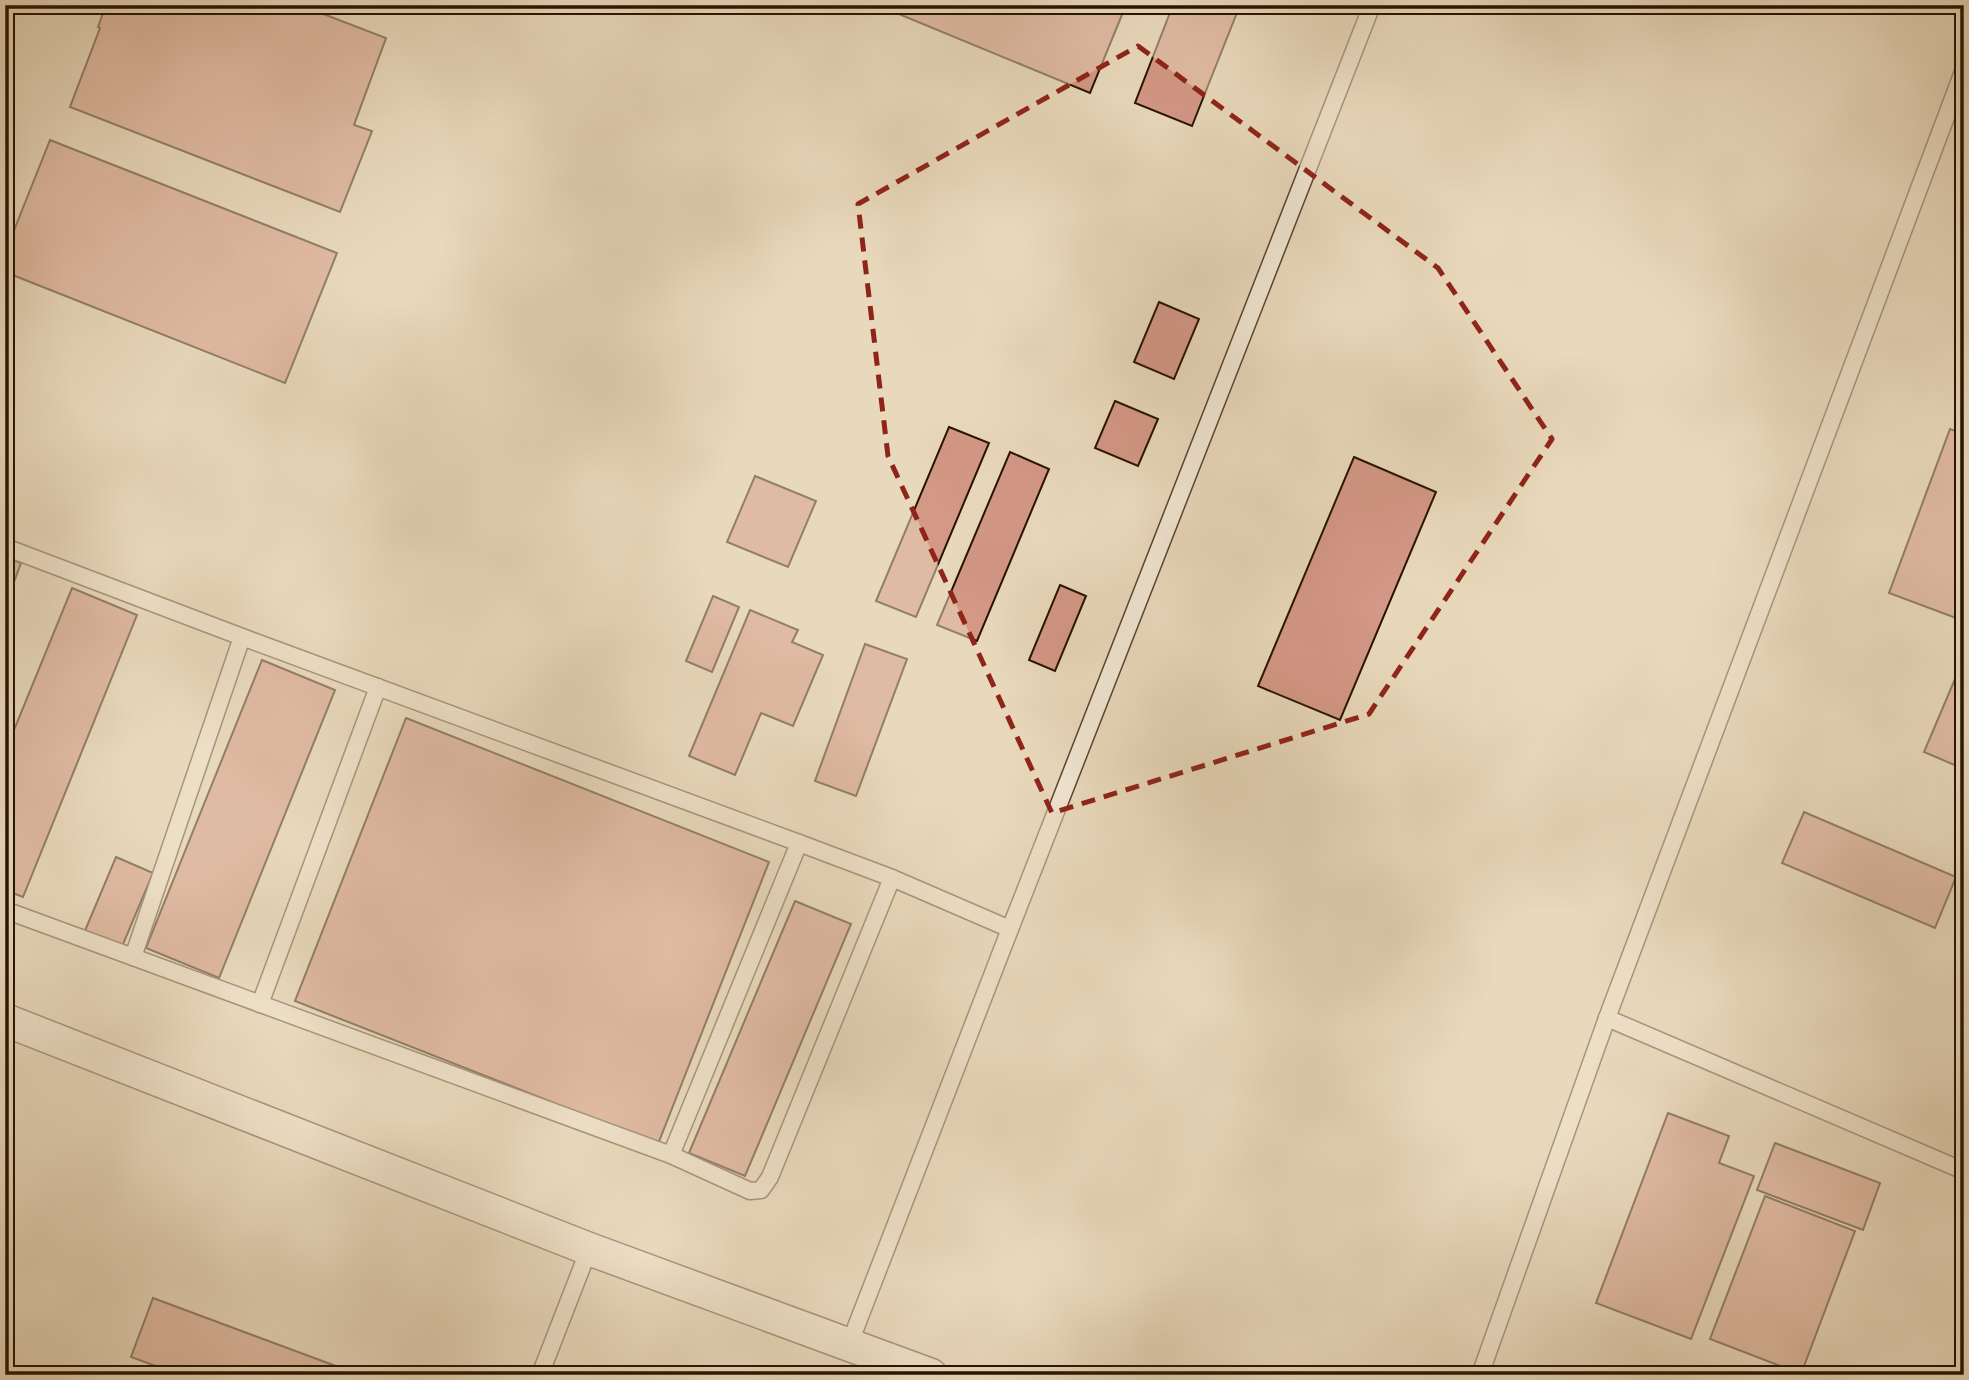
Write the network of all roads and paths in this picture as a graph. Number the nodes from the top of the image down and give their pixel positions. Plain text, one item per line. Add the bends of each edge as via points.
1 (1373, 5) edge
2 (1964, 69) edge
3 (5, 547) edge
4 (242, 636) junction
5 (378, 687) junction
6 (799, 843) junction
7 (892, 878) junction
8 (5, 910) edge
9 (1010, 929) junction
10 (133, 957) junction
11 (260, 1004) junction
12 (1607, 1018) junction
13 (5, 1020) edge
14 (671, 1155) junction
15 (1964, 1171) edge
16 (589, 1249) junction
17 (849, 1345) junction
18 (540, 1375) edge
19 (931, 1375) edge
20 (1480, 1375) edge

1 - 9 lane
2 - 12 lane
3 - 4 lane
4 - 5 lane
4 - 10 lane
5 - 6 lane
5 - 11 lane
6 - 7 lane
6 - 14 lane
7 - 9 lane
7 - 14 lane via 761,1190 750,1191
8 - 10 lane
9 - 17 lane
10 - 11 lane
11 - 14 lane
12 - 15 lane
12 - 20 lane
13 - 16 street
16 - 17 street
16 - 18 lane
17 - 19 street

